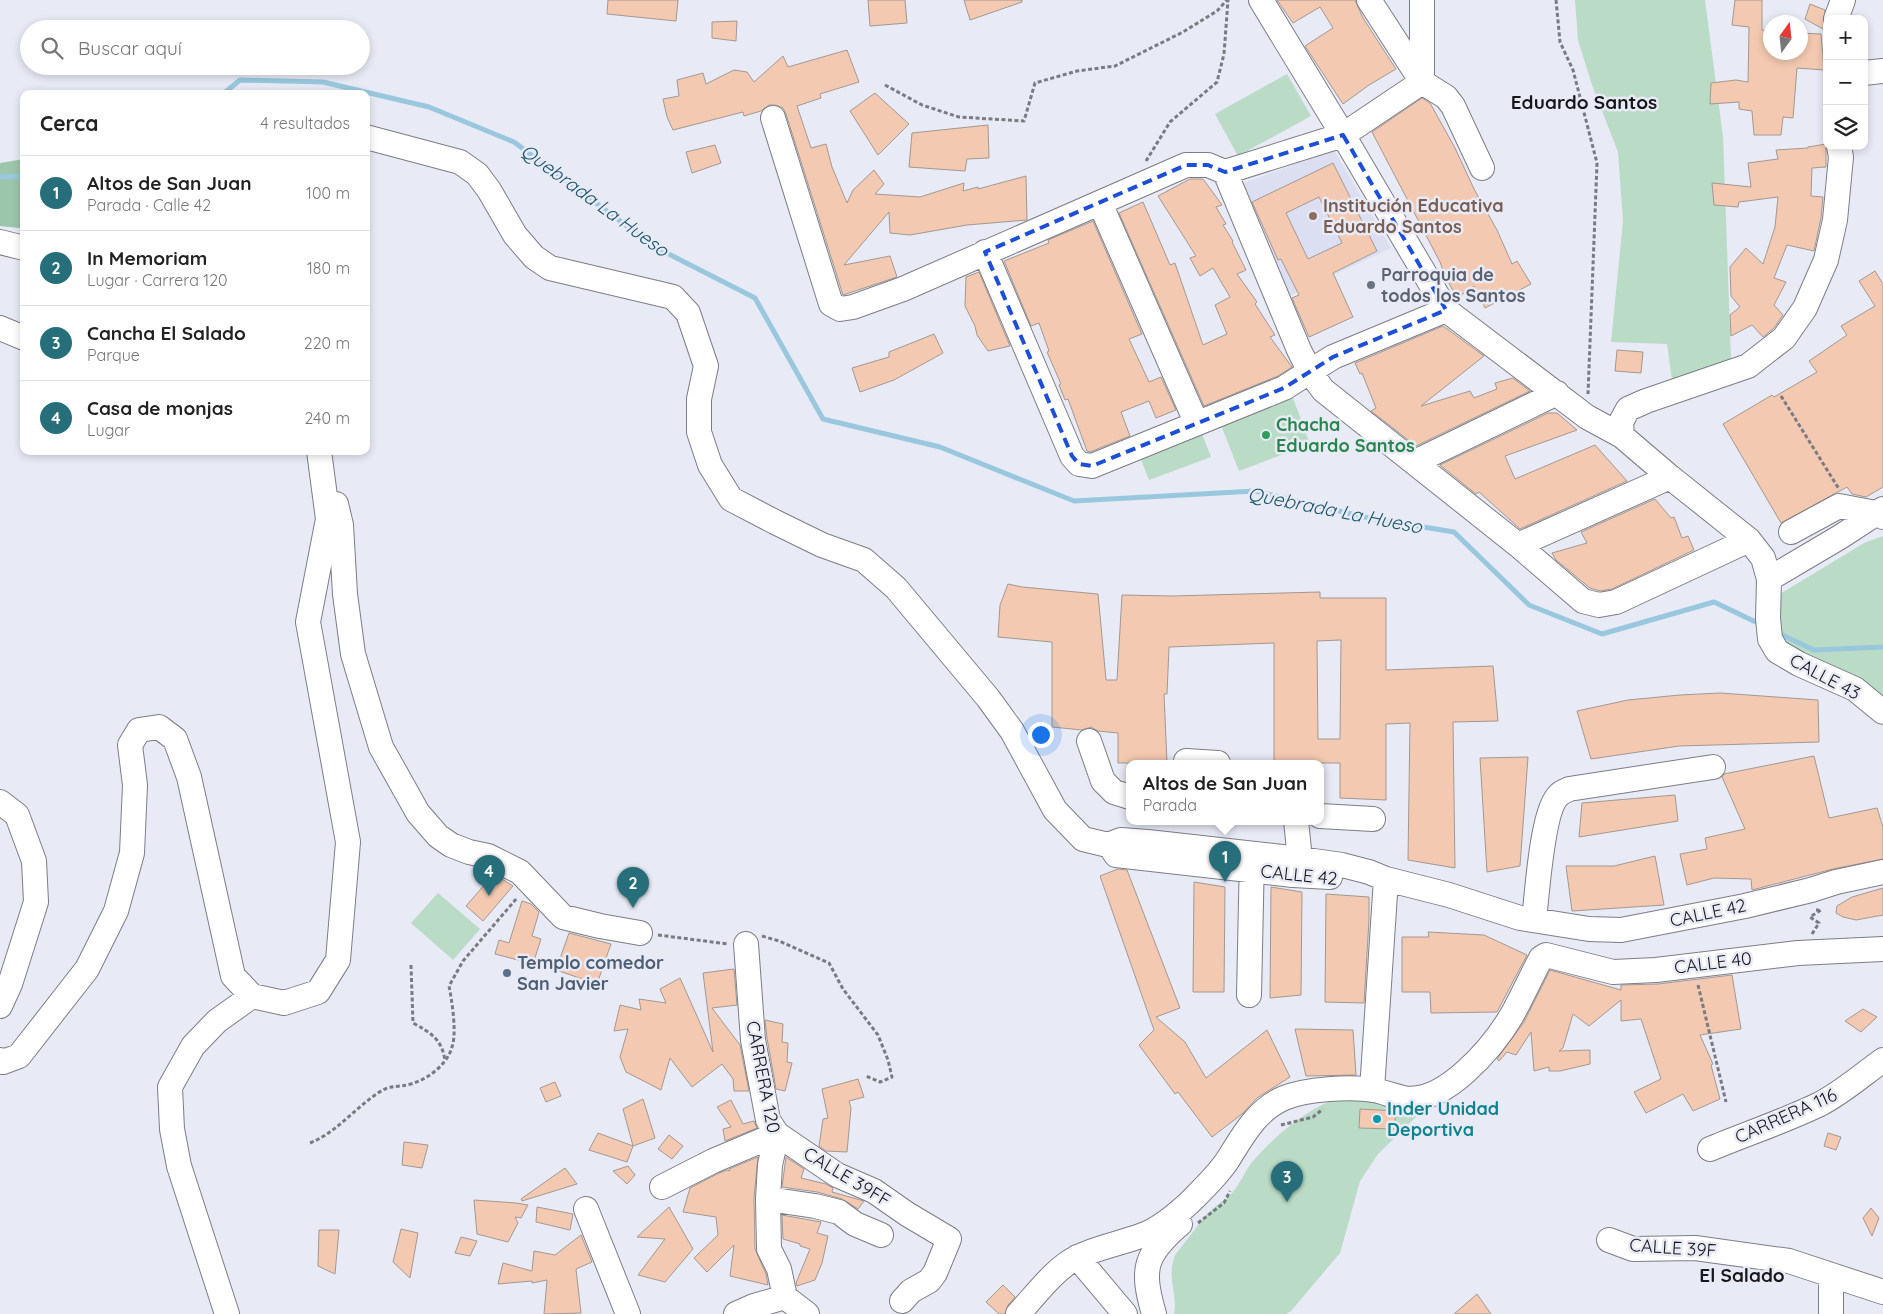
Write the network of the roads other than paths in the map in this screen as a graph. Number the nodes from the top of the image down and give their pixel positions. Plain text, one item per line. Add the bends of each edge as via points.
1 (1261, 0) edge
2 (1369, 0) edge
3 (1422, 0) edge
4 (1843, 0) edge
5 (1837, 15) edge
6 (1883, 71) edge
7 (1868, 73) edge
8 (1422, 82) junction
9 (773, 118) dead end
10 (1343, 135) junction
11 (370, 138) edge
12 (1840, 151) edge
13 (1482, 168) dead end
14 (1225, 172) junction
15 (1100, 204) junction
16 (0, 242) edge
17 (20, 247) edge
18 (985, 252) junction
19 (1446, 310) junction
20 (0, 328) edge
21 (20, 336) edge
22 (1310, 372) junction
23 (1556, 393) junction
24 (1196, 422) junction
25 (1622, 436) junction
26 (321, 455) edge
27 (322, 455) edge
28 (1415, 462) junction
29 (1670, 477) junction
30 (1881, 513) edge
31 (1791, 532) dead end
32 (1749, 540) junction
33 (1518, 545) junction
34 (1769, 579) junction
35 (1883, 712) edge
36 (1089, 741) dead end
37 (1713, 767) dead end
38 (1126, 796) edge
39 (0, 802) edge
40 (1324, 816) edge
41 (1372, 819) dead end
42 (1296, 825) edge
43 (1300, 859) junction
44 (1252, 862) junction
45 (1883, 872) edge
46 (1386, 879) junction
47 (1534, 920) junction
48 (640, 933) road end
49 (746, 944) road end
50 (1883, 949) edge
51 (1250, 994) dead end
52 (252, 996) junction
53 (0, 1006) edge
54 (0, 1060) edge
55 (1883, 1060) edge
56 (1372, 1090) junction
57 (777, 1134) junction
58 (1710, 1149) dead end
59 (1227, 1160) junction
60 (662, 1187) dead end
61 (768, 1199) junction
62 (586, 1209) dead end
63 (881, 1235) dead end
64 (1609, 1240) dead end
65 (1069, 1262) junction
66 (1831, 1274) junction
67 (1883, 1292) edge
68 (785, 1297) junction
69 (902, 1301) dead end
70 (227, 1314) edge
71 (628, 1314) edge
72 (736, 1314) edge
73 (808, 1314) edge
74 (1018, 1314) edge
75 (1125, 1314) edge
76 (1154, 1314) edge
77 (1831, 1314) edge

1 - 10 street
2 - 8 street
3 - 8 street
4 - 5 street
6 - 7 street
8 - 10 street
8 - 13 street via 1446,97
9 - 18 street via 831,304 840,309 853,307 903,290
10 - 14 street
10 - 19 street
11 - 44 street, CALLE 42 via 460,162 477,174 490,190 515,235 534,257 550,268 673,298 688,313 706,366 699,399 700,432 710,465 731,499 822,545 864,560 896,588 988,698 1012,731 1055,810 1083,839 1108,845 1121,840 1148,842
12 - 25 street via 1835,220 1826,260 1805,308 1784,338 1748,366 1628,409 1621,422
14 - 15 street via 1208,165 1186,165
14 - 22 street
15 - 18 street
15 - 24 street
16 - 17 street
18 - 24 street via 1072,456 1079,464 1092,466
19 - 22 street via 1333,357
19 - 23 street
20 - 21 street
22 - 24 street via 1284,388
22 - 28 street via 1323,390
23 - 25 street via 1587,417
23 - 28 street
25 - 29 street
26 - 52 street via 328,519 308,622 348,842 338,960 318,992 284,1003
27 - 48 street via 341,524 353,654 381,747 418,813 438,836 451,845 488,856 520,872 563,917
28 - 33 street
29 - 32 street
29 - 33 street
30 - 31 street via 1839,506
30 - 34 street
32 - 33 street via 1616,602 1599,605 1583,601
32 - 34 street via 1763,558
34 - 35 street, CALLE 43 via 1769,629 1777,651 1854,689
36 - 38 street via 1103,781 1114,792
37 - 47 street via 1569,789 1558,795 1546,824
39 - 53 street via 17,815 34,861 36,902
40 - 41 street
42 - 43 street
43 - 44 street, CALLE 42
43 - 46 street, CALLE 42 via 1342,865
44 - 46 street, CALLE 42 via 1293,875 1367,884
44 - 51 street
45 - 47 street, CALLE 42 via 1745,906 1622,930 1581,928
46 - 47 street, CALLE 42
46 - 56 street
49 - 57 street, CARRERA 120 via 753,1040 768,1120
50 - 56 street, CALLE 40 via 1798,953 1613,972 1546,955 1541,958 1511,1016 1470,1069 1449,1086 1417,1099
52 - 54 street via 232,976 189,777 175,739 159,727 139,730 130,745 135,785 132,853 116,911 87,969 19,1056 3,1062
52 - 70 street via 217,1021 194,1046 170,1087 178,1166
55 - 58 street, CARRERA 116 via 1820,1104
56 - 59 street via 1310,1091 1283,1098 1254,1119
57 - 60 street
57 - 61 street, CARRERA 120 via 770,1165
57 - 69 street, CALLE 39FF via 837,1175 874,1191 949,1240 929,1281 911,1291
59 - 65 street via 1188,1203 1158,1227
59 - 76 street via 1218,1188 1161,1240 1151,1255 1146,1272
61 - 63 street via 839,1212 855,1224
61 - 68 street, CARRERA 120 via 769,1249 779,1269
62 - 71 street
64 - 66 street, CALLE 39F via 1633,1249 1695,1248 1789,1261
65 - 74 street
65 - 75 street
66 - 67 street, CALLE 39F
66 - 77 street
68 - 72 street
68 - 73 street

